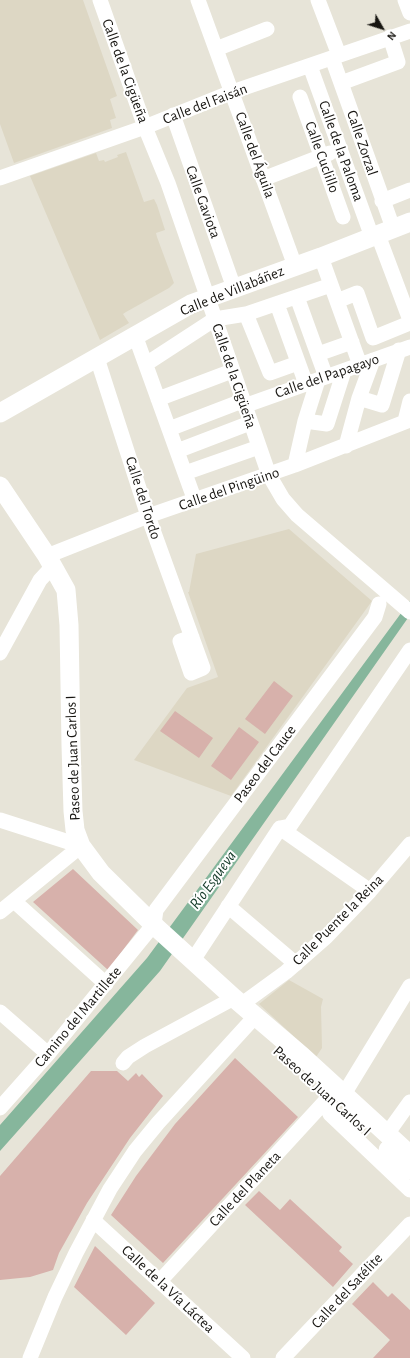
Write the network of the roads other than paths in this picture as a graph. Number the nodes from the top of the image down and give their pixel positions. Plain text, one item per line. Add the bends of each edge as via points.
1 (100, 0) edge
2 (318, 0) edge
3 (405, 0) edge
4 (201, 1) edge
5 (410, 13) edge
6 (266, 29) dead end
7 (410, 31) edge
8 (390, 37) junction
9 (216, 49) junction
10 (335, 56) junction
11 (310, 66) junction
12 (341, 83) junction
13 (232, 92) junction
14 (300, 97) dead end
15 (173, 115) junction
16 (145, 127) junction
17 (361, 142) junction
18 (341, 149) junction
19 (322, 156) junction
20 (0, 178) edge
21 (263, 178) junction
22 (410, 190) edge
23 (382, 201) junction
24 (343, 217) dead end
25 (388, 231) edge
26 (321, 257) junction
27 (295, 266) junction
28 (331, 285) junction
29 (234, 288) junction
30 (208, 297) junction
31 (297, 297) junction
32 (337, 301) junction
33 (276, 304) junction
34 (246, 314) junction
35 (215, 319) junction
36 (410, 320) edge
37 (410, 323) edge
38 (135, 335) junction
39 (373, 338) junction
40 (352, 342) junction
41 (405, 349) edge
42 (318, 354) junction
43 (97, 358) junction
44 (371, 361) junction
45 (298, 363) junction
46 (146, 364) junction
47 (232, 371) junction
48 (344, 371) junction
49 (270, 373) junction
50 (316, 380) junction
51 (268, 397) junction
52 (359, 398) junction
53 (158, 399) junction
54 (410, 401) edge
55 (243, 404) junction
56 (0, 413) edge
57 (305, 421) junction
58 (408, 421) edge
59 (250, 423) junction
60 (170, 430) junction
61 (346, 446) junction
62 (258, 447) junction
63 (177, 451) junction
64 (295, 465) junction
65 (186, 473) junction
66 (269, 475) junction
67 (0, 486) edge
68 (195, 501) junction
69 (148, 516) junction
70 (50, 561) junction
71 (379, 604) dead end
72 (410, 612) edge
73 (192, 637) dead end
74 (410, 650) edge
75 (0, 653) edge
76 (0, 820) edge
77 (280, 828) junction
78 (410, 844) edge
79 (80, 846) junction
80 (370, 891) junction
81 (6, 905) edge
82 (228, 906) junction
83 (156, 926) junction
84 (193, 960) junction
85 (296, 964) junction
86 (106, 984) junction
87 (410, 986) edge
88 (238, 1001) junction
89 (0, 1012) edge
90 (251, 1021) junction
91 (48, 1054) junction
92 (123, 1062) dead end
93 (336, 1096) junction
94 (410, 1102) edge
95 (0, 1108) edge
96 (387, 1134) junction
97 (410, 1155) edge
98 (410, 1170) edge
99 (410, 1190) edge
100 (93, 1220) junction
101 (410, 1224) edge
102 (160, 1281) junction
103 (30, 1358) edge
104 (243, 1358) edge
105 (283, 1358) edge

1 - 16 street, Calle de la Cigüeña
2 - 10 street, Calle Zorzal
3 - 5 street
4 - 9 street, Calle del Águila
6 - 9 street
7 - 8 street, Calle del Faisán
8 - 10 street, Calle del Faisán
8 - 12 street via 398,62
9 - 13 street, Calle del Águila
10 - 11 street, Calle del Faisán
10 - 12 street, Calle Zorzal
11 - 13 street, Calle del Faisán
11 - 18 street, Calle de la Paloma
12 - 17 street, Calle Zorzal
13 - 15 street, Calle del Faisán
13 - 21 street, Calle del Águila
14 - 19 street, Calle Cuclillo
15 - 16 street, Calle del Faisán
15 - 29 street, Calle Gaviota
16 - 20 street, Calle del Faisán
16 - 30 street, Calle de la Cigüeña via 168,183
17 - 18 street
17 - 23 street, Calle Zorzal
18 - 19 street
18 - 25 street, Calle de la Paloma
19 - 21 street
19 - 24 street, Calle Cuclillo
21 - 27 street, Calle del Águila
22 - 23 street
23 - 25 street, Calle Zorzal
25 - 26 main road, Calle de Villabáñez
25 - 36 street
26 - 27 main road, Calle de Villabáñez
26 - 28 street
27 - 29 main road, Calle de Villabáñez
28 - 31 street
28 - 32 street
29 - 30 main road, Calle de Villabáñez
30 - 35 street, Calle de la Cigüeña
30 - 38 main road, Calle de Villabáñez
31 - 33 street
31 - 42 street
32 - 39 street via 357,293
32 - 40 street
33 - 34 street
33 - 45 street
34 - 35 street
34 - 49 street
35 - 46 street
35 - 47 street, Calle de la Cigüeña
37 - 39 street
38 - 43 main road, Calle de Villabáñez
38 - 46 street
39 - 44 street
40 - 42 street
40 - 44 street
41 - 44 street, Calle del Papagayo
41 - 52 street via 382,405
42 - 50 street
43 - 56 main road, Calle de Villabáñez
43 - 69 street, Calle del Tordo
44 - 48 street, Calle del Papagayo
44 - 52 street
45 - 49 street
45 - 50 street
46 - 53 street
47 - 53 street
47 - 55 street, Calle de la Cigüeña
48 - 50 street, Calle del Papagayo
48 - 57 street via 327,424
49 - 51 street
50 - 51 street, Calle del Papagayo
50 - 57 street
51 - 55 street, Calle del Papagayo
52 - 61 street
53 - 60 street
54 - 58 street
55 - 59 street, Calle de la Cigüeña
55 - 60 street, Calle del Papagayo
57 - 64 street
58 - 61 street, Calle del Pingüino
59 - 62 street, Calle de la Cigüeña
59 - 63 street
60 - 63 street
61 - 64 street, Calle del Pingüino
62 - 65 street
62 - 66 street, Calle de la Cigüeña
63 - 65 street
64 - 66 street, Calle del Pingüino
65 - 68 street
66 - 68 street, Calle del Pingüino
66 - 72 street, Calle de la Cigüeña via 283,499 297,515
67 - 70 main road, Paseo de Juan Carlos I
68 - 69 street, Calle del Pingüino
69 - 70 street, Calle del Pingüino
69 - 73 street, Calle del Tordo
70 - 75 street
70 - 79 main road, Paseo de Juan Carlos I via 66,590 73,811
71 - 83 street, Paseo del Cauce via 375,617 156,910
74 - 77 street via 290,826
76 - 79 street
77 - 80 street
77 - 82 street
78 - 80 street, Calle Puente la Reina
79 - 81 street
79 - 83 main road, Paseo de Juan Carlos I via 101,873
80 - 85 street, Calle Puente la Reina
81 - 86 street
82 - 84 street
82 - 85 street
83 - 84 main road, Paseo de Juan Carlos I
83 - 86 street, Camino del Martillete
84 - 88 main road, Paseo de Juan Carlos I
85 - 88 street, Calle Puente la Reina
86 - 91 street, Camino del Martillete
87 - 93 street, Calle del Planeta
88 - 90 main road, Paseo de Juan Carlos I
88 - 92 street, Calle Puente la Reina via 145,1046
88 - 93 main road, Paseo de Juan Carlos I via 302,1056
89 - 91 street
90 - 93 main road, Paseo de Juan Carlos I via 265,1039
90 - 100 street via 158,1123 110,1189
91 - 95 street, Camino del Martillete
93 - 96 main road, Paseo de Juan Carlos I
93 - 98 main road, Paseo de Juan Carlos I
93 - 99 street via 328,1109 330,1114
93 - 102 street, Calle del Planeta
94 - 96 street
96 - 97 main road, Paseo de Juan Carlos I
100 - 102 street, Calle de la Vía Láctea
100 - 103 street via 55,1297
101 - 105 street, Calle del Satélite
102 - 104 street, Calle de la Vía Láctea

